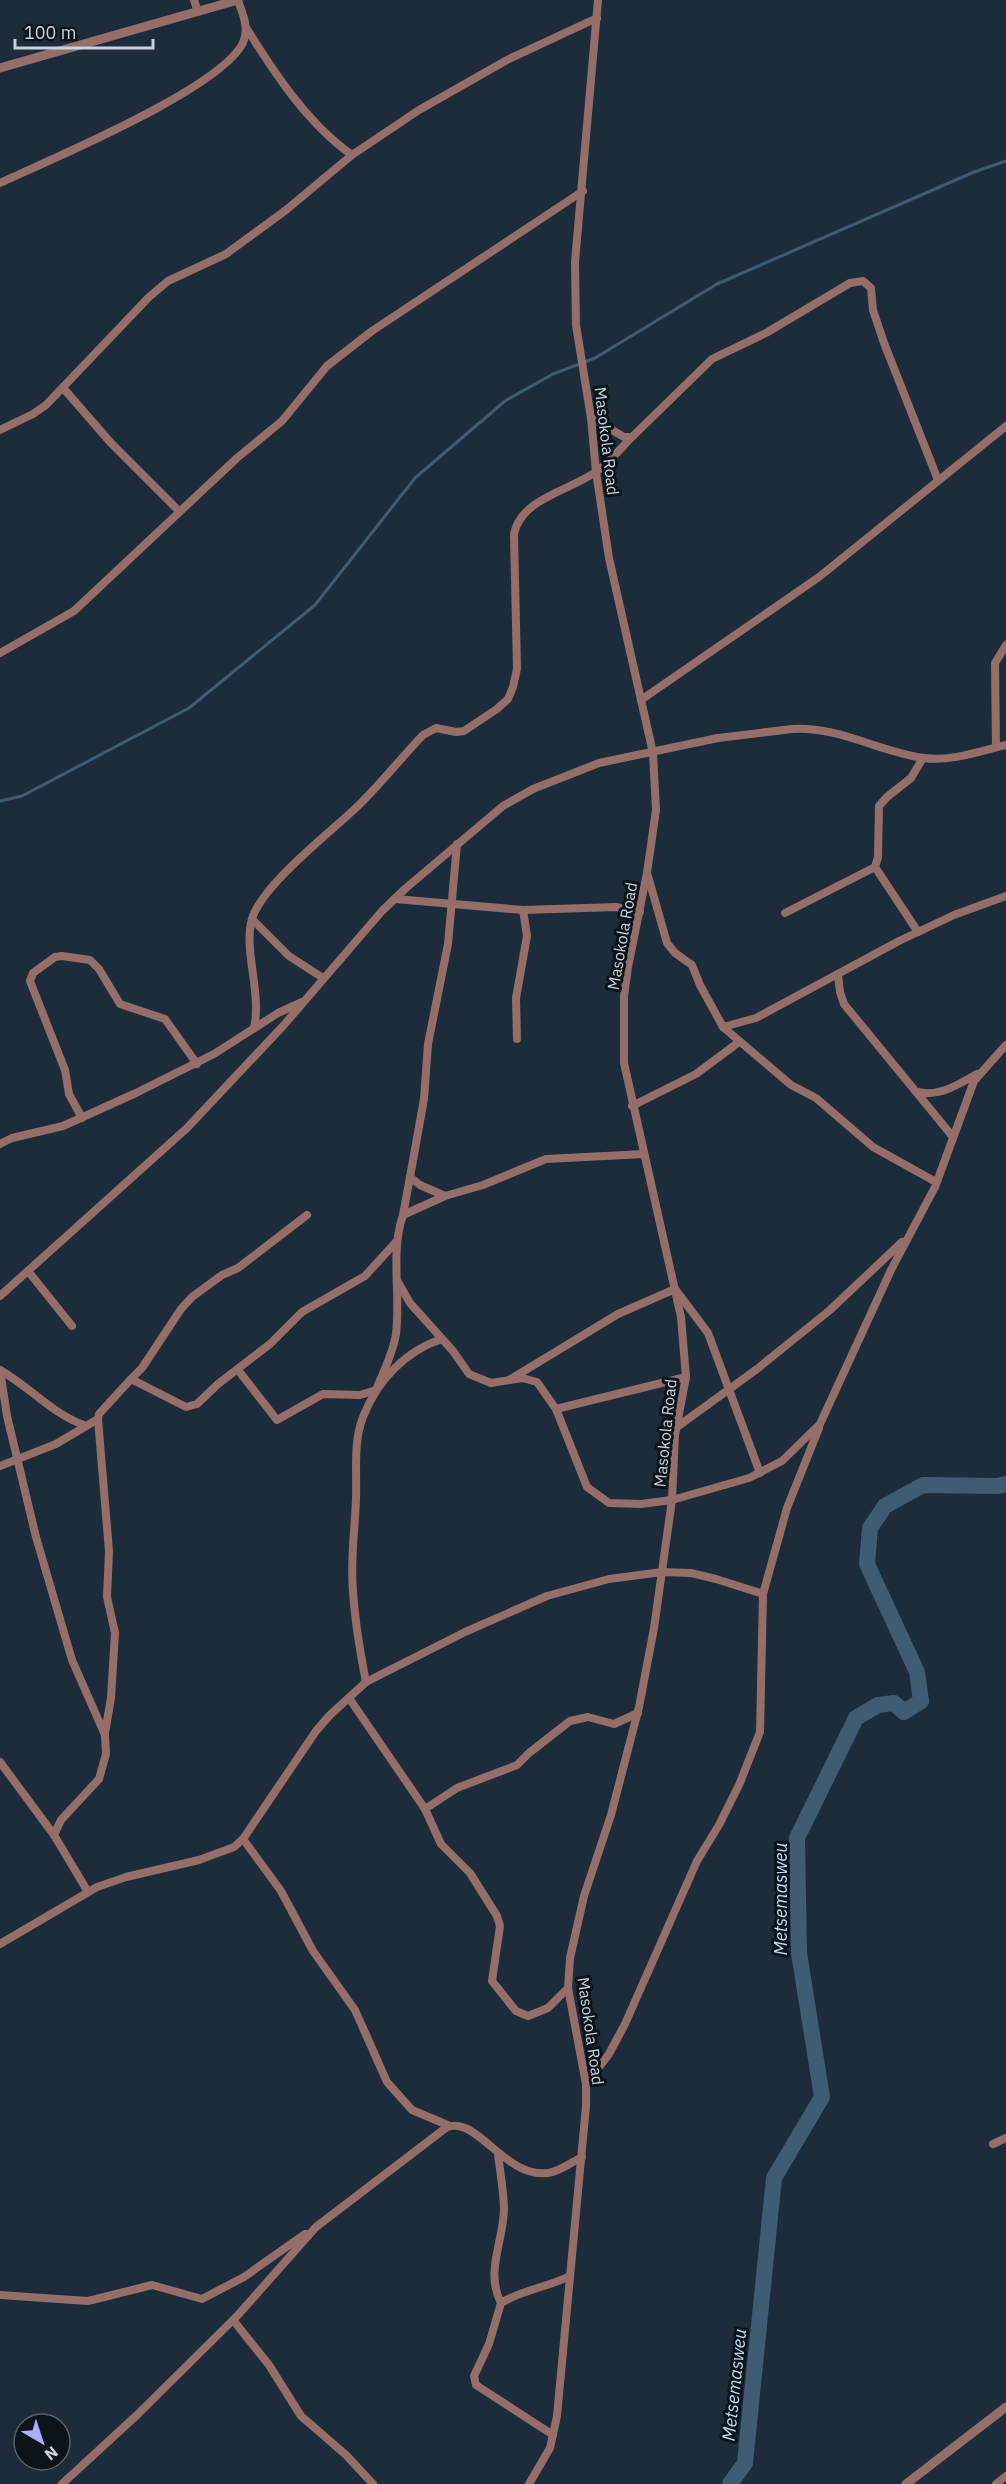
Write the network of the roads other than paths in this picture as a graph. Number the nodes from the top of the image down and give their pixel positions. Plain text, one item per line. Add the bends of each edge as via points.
1 (194, 0) edge
2 (238, 0) edge
3 (597, 0) edge
4 (198, 12) junction
5 (597, 18) junction
6 (247, 29) junction
7 (0, 68) edge
8 (352, 155) junction
9 (0, 183) edge
10 (583, 191) junction
11 (64, 389) junction
12 (591, 418) junction
13 (1006, 426) edge
14 (0, 430) edge
15 (632, 437) junction
16 (596, 472) junction
17 (938, 480) junction
18 (179, 511) junction
19 (1006, 645) edge
20 (0, 653) edge
21 (641, 700) junction
22 (1006, 745) edge
23 (996, 747) junction
24 (653, 753) junction
25 (923, 758) junction
26 (457, 844) junction
27 (875, 867) junction
28 (647, 873) junction
29 (1006, 896) edge
30 (395, 899) junction
31 (450, 905) junction
32 (523, 910) junction
33 (640, 912) junction
34 (785, 913) dead end
35 (252, 919) junction
36 (918, 932) junction
37 (838, 975) junction
38 (323, 978) junction
39 (306, 1000) junction
40 (723, 1027) junction
41 (254, 1028) junction
42 (517, 1039) dead end
43 (739, 1042) junction
44 (1006, 1045) edge
45 (197, 1064) junction
46 (978, 1074) junction
47 (917, 1092) junction
48 (632, 1106) junction
49 (82, 1118) junction
50 (953, 1137) junction
51 (0, 1144) edge
52 (644, 1154) junction
53 (410, 1177) junction
54 (936, 1182) junction
55 (445, 1196) junction
56 (308, 1215) dead end
57 (403, 1215) junction
58 (908, 1237) junction
59 (396, 1242) junction
60 (28, 1271) junction
61 (398, 1282) junction
62 (675, 1289) junction
63 (0, 1296) edge
64 (72, 1326) dead end
65 (442, 1339) junction
66 (0, 1370) edge
67 (238, 1370) junction
68 (686, 1377) junction
69 (131, 1379) junction
70 (509, 1380) junction
71 (376, 1390) junction
72 (727, 1391) junction
73 (556, 1409) junction
74 (98, 1419) junction
75 (820, 1424) junction
76 (84, 1425) junction
77 (677, 1427) junction
78 (16, 1460) junction
79 (0, 1466) edge
80 (760, 1473) junction
81 (672, 1500) junction
82 (662, 1572) junction
83 (763, 1594) junction
84 (366, 1682) junction
85 (349, 1698) junction
86 (638, 1713) junction
87 (105, 1735) junction
88 (0, 1762) edge
89 (425, 1809) junction
90 (65, 1816) junction
91 (43, 1818) junction
92 (54, 1835) junction
93 (243, 1839) junction
94 (88, 1892) junction
95 (0, 1944) edge
96 (568, 1988) junction
97 (586, 2084) junction
98 (450, 2126) junction
99 (1006, 2138) edge
100 (993, 2144) dead end
101 (498, 2154) junction
102 (582, 2157) junction
103 (312, 2230) junction
104 (570, 2276) junction
105 (0, 2295) edge
106 (501, 2303) junction
107 (233, 2320) junction
108 (1006, 2407) edge
109 (554, 2436) junction
110 (1006, 2476) edge
111 (62, 2484) edge
112 (373, 2484) edge
113 (529, 2484) edge
114 (906, 2484) edge
115 (996, 2484) edge

1 - 4 street
2 - 4 street
2 - 6 street
3 - 5 street
4 - 7 street
5 - 8 street via 418,110
5 - 10 street
6 - 8 street via 277,75 330,139
6 - 9 street via 237,52 191,89 145,115
8 - 11 street via 226,254 168,281
10 - 12 street, Masokola Road via 575,262 579,349
10 - 18 street via 372,331 327,366 282,421
11 - 14 street via 33,414
11 - 18 street
12 - 15 street via 624,437
12 - 16 street, Masokola Road
13 - 17 street
15 - 16 street
15 - 17 street via 712,359 766,333 850,283 863,281 872,288 873,310 884,343
16 - 21 street, Masokola Road via 609,558
16 - 35 street via 540,501 516,525 517,669 508,699 464,731 436,728 423,735 360,804 296,862 265,896
17 - 21 street via 819,577
18 - 20 street via 74,611
19 - 23 street via 995,663
21 - 24 street, Masokola Road
22 - 23 street
23 - 25 street
24 - 25 street via 718,738 803,728 842,734
24 - 26 street via 599,763 533,789 503,806
24 - 28 street, Masokola Road via 656,810
25 - 27 street via 911,778 879,806
26 - 30 street
26 - 31 street
27 - 34 street
27 - 36 street
28 - 33 street, Masokola Road
28 - 40 street via 667,943 692,965
29 - 36 street
30 - 31 street
30 - 38 street
31 - 32 street
31 - 53 street via 448,944 428,1044 424,1099
32 - 33 street via 616,907
32 - 42 street via 527,936 516,998
33 - 48 street, Masokola Road via 624,996 624,1063
35 - 38 street via 289,956
35 - 41 street via 258,1004
36 - 37 street
37 - 40 street via 756,1018
37 - 47 street via 844,1005
38 - 39 street
39 - 41 street
39 - 60 street via 187,1128
40 - 43 street
41 - 45 street
43 - 48 street via 696,1074
43 - 54 street via 791,1085 816,1098 873,1147
44 - 46 street
45 - 49 street
45 - 49 street via 165,1019 120,1004 94,963 55,957 33,973 30,981 65,1070 69,1094
46 - 47 street via 939,1093
46 - 50 street
47 - 50 street
48 - 52 street, Masokola Road
49 - 51 street
50 - 54 street
52 - 55 street via 546,1159
52 - 62 street, Masokola Road
53 - 55 street
53 - 57 street
54 - 58 street
55 - 57 street
56 - 69 street via 192,1297
57 - 59 street
58 - 72 street via 830,1310
58 - 75 street
59 - 61 street
59 - 67 street via 365,1276 302,1312
60 - 63 street
60 - 64 street
61 - 65 street via 410,1303
61 - 71 street via 396,1333
62 - 68 street, Masokola Road
62 - 70 street via 618,1314
62 - 72 street via 708,1333
65 - 70 street via 475,1378 490,1383
65 - 71 street via 410,1354
66 - 76 street via 50,1408
66 - 78 street
67 - 69 street via 192,1407
67 - 71 street via 277,1420 323,1394 360,1395
68 - 73 street
68 - 77 street, Masokola Road
69 - 74 street
70 - 73 street via 537,1382
71 - 84 street via 362,1419 356,1458 352,1590
72 - 77 street
72 - 80 street
73 - 81 street via 591,1492 609,1503
74 - 76 street
74 - 87 street via 109,1551 107,1597 115,1633
75 - 80 street via 782,1461
75 - 83 street via 787,1508
76 - 78 street via 56,1444
77 - 81 street, Masokola Road
78 - 79 street
78 - 87 street via 72,1660
80 - 81 street
81 - 82 street, Masokola Road
82 - 83 street via 716,1579
82 - 84 street via 609,1579 547,1596
82 - 86 street, Masokola Road
83 - 97 street via 760,1732 739,1785 697,1861 625,2024
84 - 85 street
85 - 89 street
85 - 93 street via 316,1731
86 - 89 street via 614,1724 588,1717 570,1721 517,1765 465,1784
86 - 96 street, Masokola Road via 584,1896 570,1958
87 - 90 street via 106,1754 99,1779
88 - 91 street
89 - 96 street via 444,1848 471,1873 497,1916 500,1926 492,1981 516,2011 528,2016 543,2011
90 - 91 street
90 - 92 street
91 - 92 street
92 - 94 street
93 - 94 street via 234,1847 200,1860 126,1877
93 - 98 street via 281,1891 313,1952 355,2010 387,2082 412,2110
94 - 95 street
96 - 97 street, Masokola Road
97 - 102 street, Masokola Road
98 - 101 street via 468,2128
98 - 103 street
99 - 100 street
101 - 102 street via 524,2170 550,2174
101 - 106 street via 504,2208 493,2271 495,2292
102 - 104 street, Masokola Road
103 - 105 street via 244,2277 202,2299 152,2285 88,2301
103 - 107 street
104 - 106 street
104 - 109 street, Masokola Road
106 - 109 street via 474,2380
107 - 111 street
107 - 112 street via 301,2416
108 - 114 street
109 - 113 street, Masokola Road
110 - 115 street

